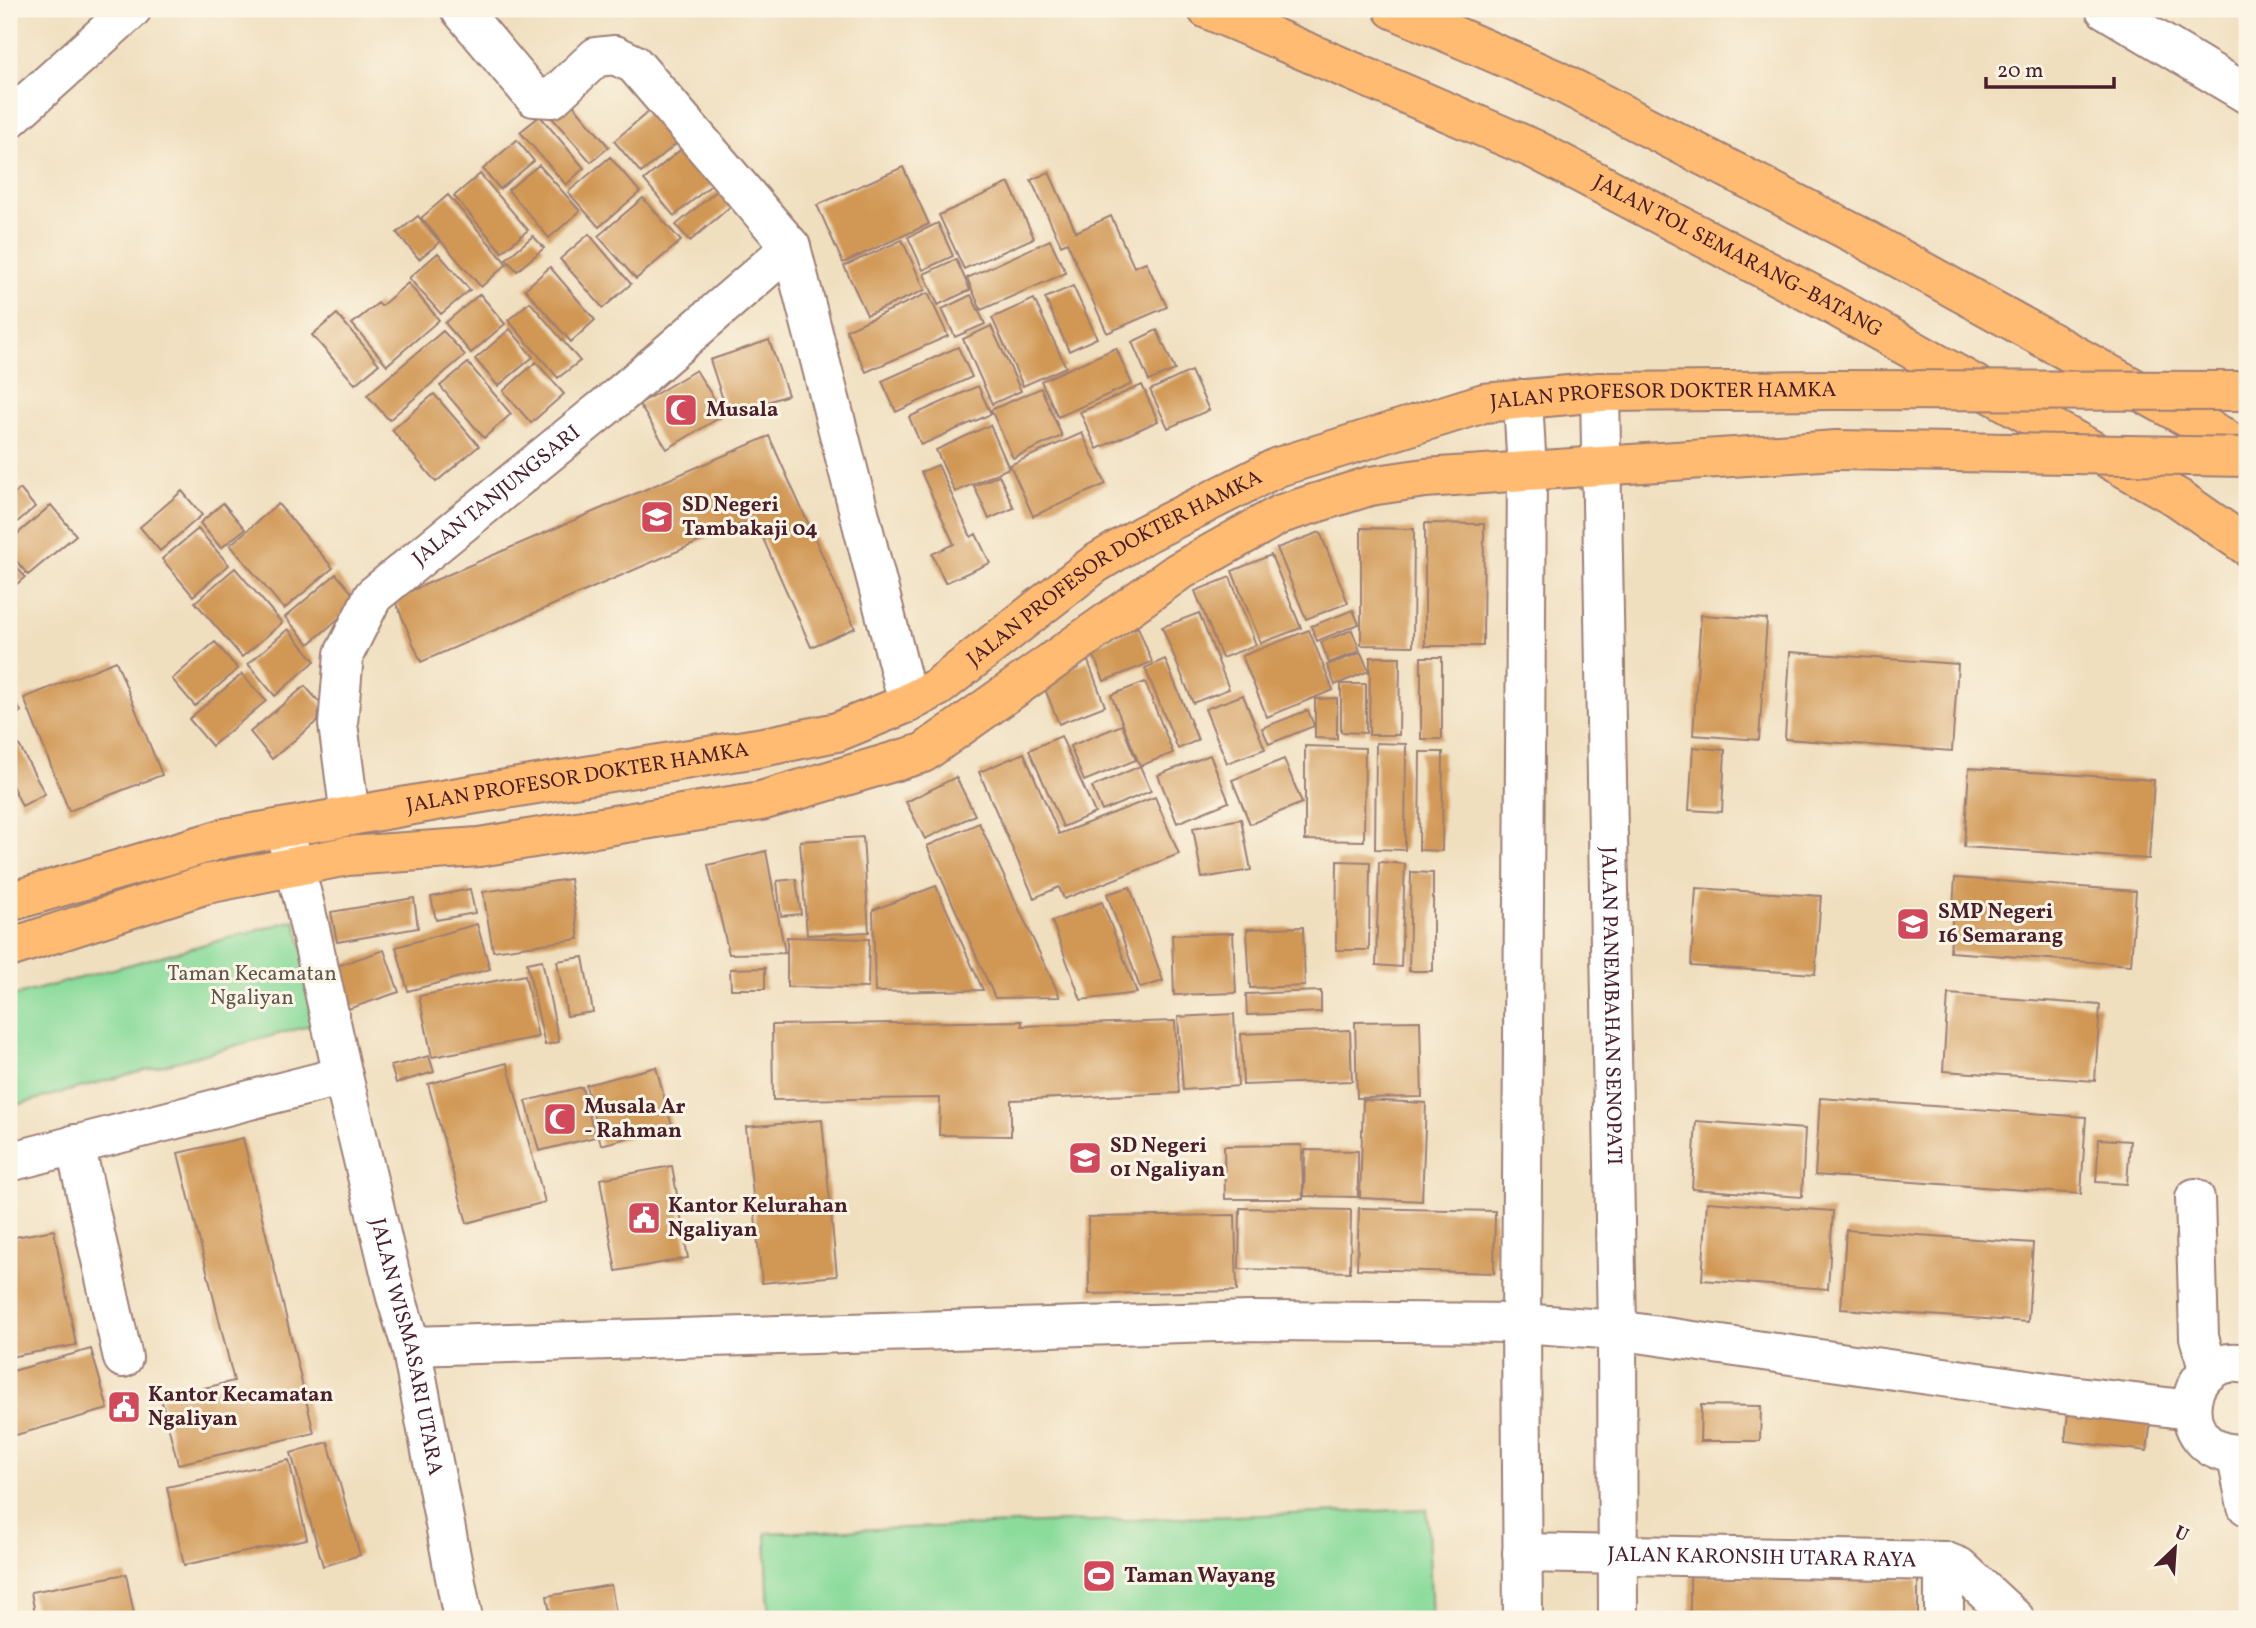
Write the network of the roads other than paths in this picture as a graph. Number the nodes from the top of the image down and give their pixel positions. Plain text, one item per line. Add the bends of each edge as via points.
1 (132, 9) edge
2 (460, 9) edge
3 (1207, 9) edge
4 (1393, 9) edge
5 (2105, 9) edge
6 (2247, 94) edge
7 (9, 118) edge
8 (791, 247) junction
9 (2247, 391) edge
10 (1600, 392) junction
11 (1523, 399) junction
12 (2247, 456) edge
13 (1601, 466) junction
14 (1527, 472) junction
15 (2247, 545) edge
16 (908, 703) junction
17 (351, 816) junction
18 (284, 827) junction
19 (296, 867) junction
20 (9, 902) edge
21 (9, 948) edge
22 (343, 1076) junction
23 (75, 1144) junction
24 (9, 1162) edge
25 (2195, 1198) dead end
26 (1521, 1324) junction
27 (1617, 1330) junction
28 (411, 1346) junction
29 (123, 1358) dead end
30 (2247, 1364) edge
31 (2209, 1372) junction
32 (2190, 1410) junction
33 (2241, 1453) edge
34 (2247, 1506) edge
35 (1522, 1553) junction
36 (1618, 1554) junction
37 (1944, 1561) junction
38 (463, 1619) edge
39 (1522, 1619) edge
40 (1618, 1619) edge
41 (1944, 1619) edge
42 (2015, 1619) edge

1 - 7 street
2 - 8 street via 534,97 552,97 596,57 615,55 634,64
3 - 15 main road, JALAN TOL SEMARANG–BATANG via 1534,149 1829,303 2178,498
4 - 12 main road via 1552,78 1859,236 2221,436
5 - 6 street
8 - 16 street
8 - 17 street, JALAN TANJUNGSARI via 621,394 373,596 344,654 338,716
9 - 10 main road, JALAN PROFESOR DOKTER HAMKA, bridge
10 - 11 main road, JALAN PROFESOR DOKTER HAMKA
10 - 13 street, JALAN PANEMBAHAN SENOPATI
11 - 14 street
11 - 16 main road, JALAN PROFESOR DOKTER HAMKA via 1484,403 1278,467 1095,564 938,687
12 - 13 main road, JALAN PROFESOR DOKTER HAMKA, bridge via 1836,450
13 - 14 main road, JALAN PROFESOR DOKTER HAMKA
13 - 27 street, JALAN PANEMBAHAN SENOPATI
14 - 19 main road, JALAN PROFESOR DOKTER HAMKA via 1370,486 1281,514 1178,572 923,753 761,801 479,847 347,856
14 - 26 street
16 - 17 main road, JALAN PROFESOR DOKTER HAMKA via 838,732
17 - 18 main road, JALAN PROFESOR DOKTER HAMKA
18 - 19 street, JALAN WISMASARI UTARA
18 - 20 main road, JALAN PROFESOR DOKTER HAMKA via 226,838
19 - 21 main road, JALAN PROFESOR DOKTER HAMKA via 207,884
19 - 22 street, JALAN WISMASARI UTARA
22 - 23 street
22 - 28 street, JALAN WISMASARI UTARA
23 - 24 street
23 - 29 street
25 - 31 street via 2199,1337
26 - 27 street
26 - 28 street via 1250,1321
26 - 35 street
27 - 32 street
27 - 36 street, JALAN PANEMBAHAN SENOPATI
28 - 38 street, JALAN WISMASARI UTARA
30 - 31 street via 2231,1363
31 - 32 street via 2195,1389
32 - 33 street via 2204,1441 2222,1452
33 - 34 street
35 - 36 street, JALAN KARONSIH UTARA RAYA
35 - 39 street
36 - 37 street, JALAN KARONSIH UTARA RAYA
36 - 40 street, JALAN PANEMBAHAN SENOPATI
37 - 41 street, JALAN KARONSIH UTARA RAYA
37 - 42 street via 1959,1567

